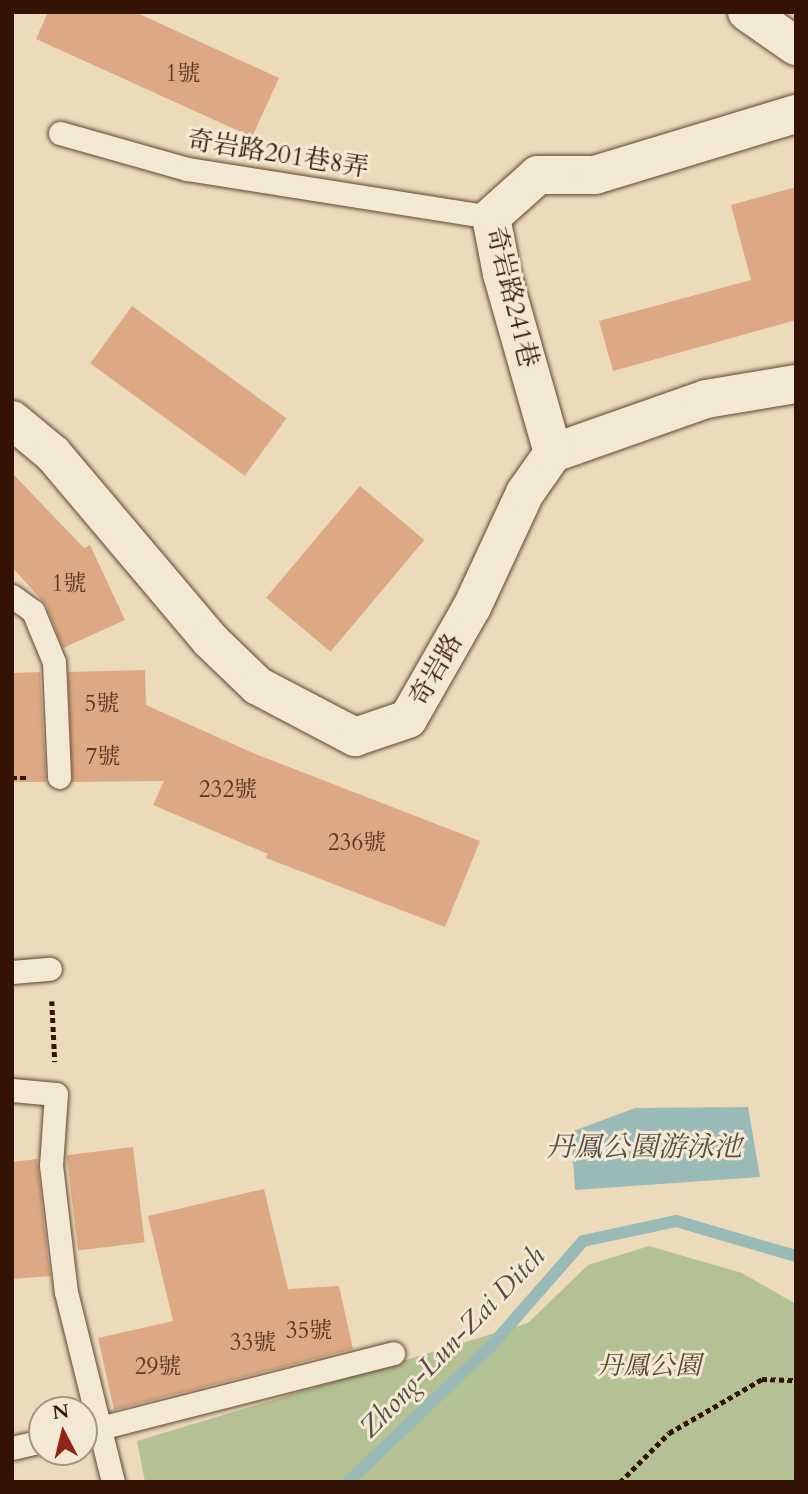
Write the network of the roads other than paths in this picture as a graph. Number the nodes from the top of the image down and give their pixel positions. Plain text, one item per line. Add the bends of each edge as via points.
1 (747, 12) edge
2 (796, 46) edge
3 (796, 114) edge
4 (60, 133) dead end
5 (491, 217) junction
6 (796, 384) edge
7 (12, 419) edge
8 (553, 453) junction
9 (12, 596) edge
10 (59, 777) dead end
11 (50, 969) road end
12 (12, 972) edge
13 (12, 1090) edge
14 (393, 1353) dead end
15 (86, 1396) edge
16 (98, 1429) edge
17 (98, 1443) edge
18 (113, 1482) edge

1 - 2 street
3 - 5 street, 奇岩路241巷 via 595,175 538,174
4 - 5 lane, 奇岩路201巷8弄 via 187,169
5 - 8 street, 奇岩路241巷 via 502,274
6 - 8 street via 706,399
7 - 8 street, 奇岩路 via 53,454 210,640 258,686 355,737 408,719 472,607 525,493
9 - 10 lane via 33,611 54,662
11 - 12 lane
13 - 15 lane via 55,1094 51,1165 66,1292
14 - 16 lane
17 - 18 lane

